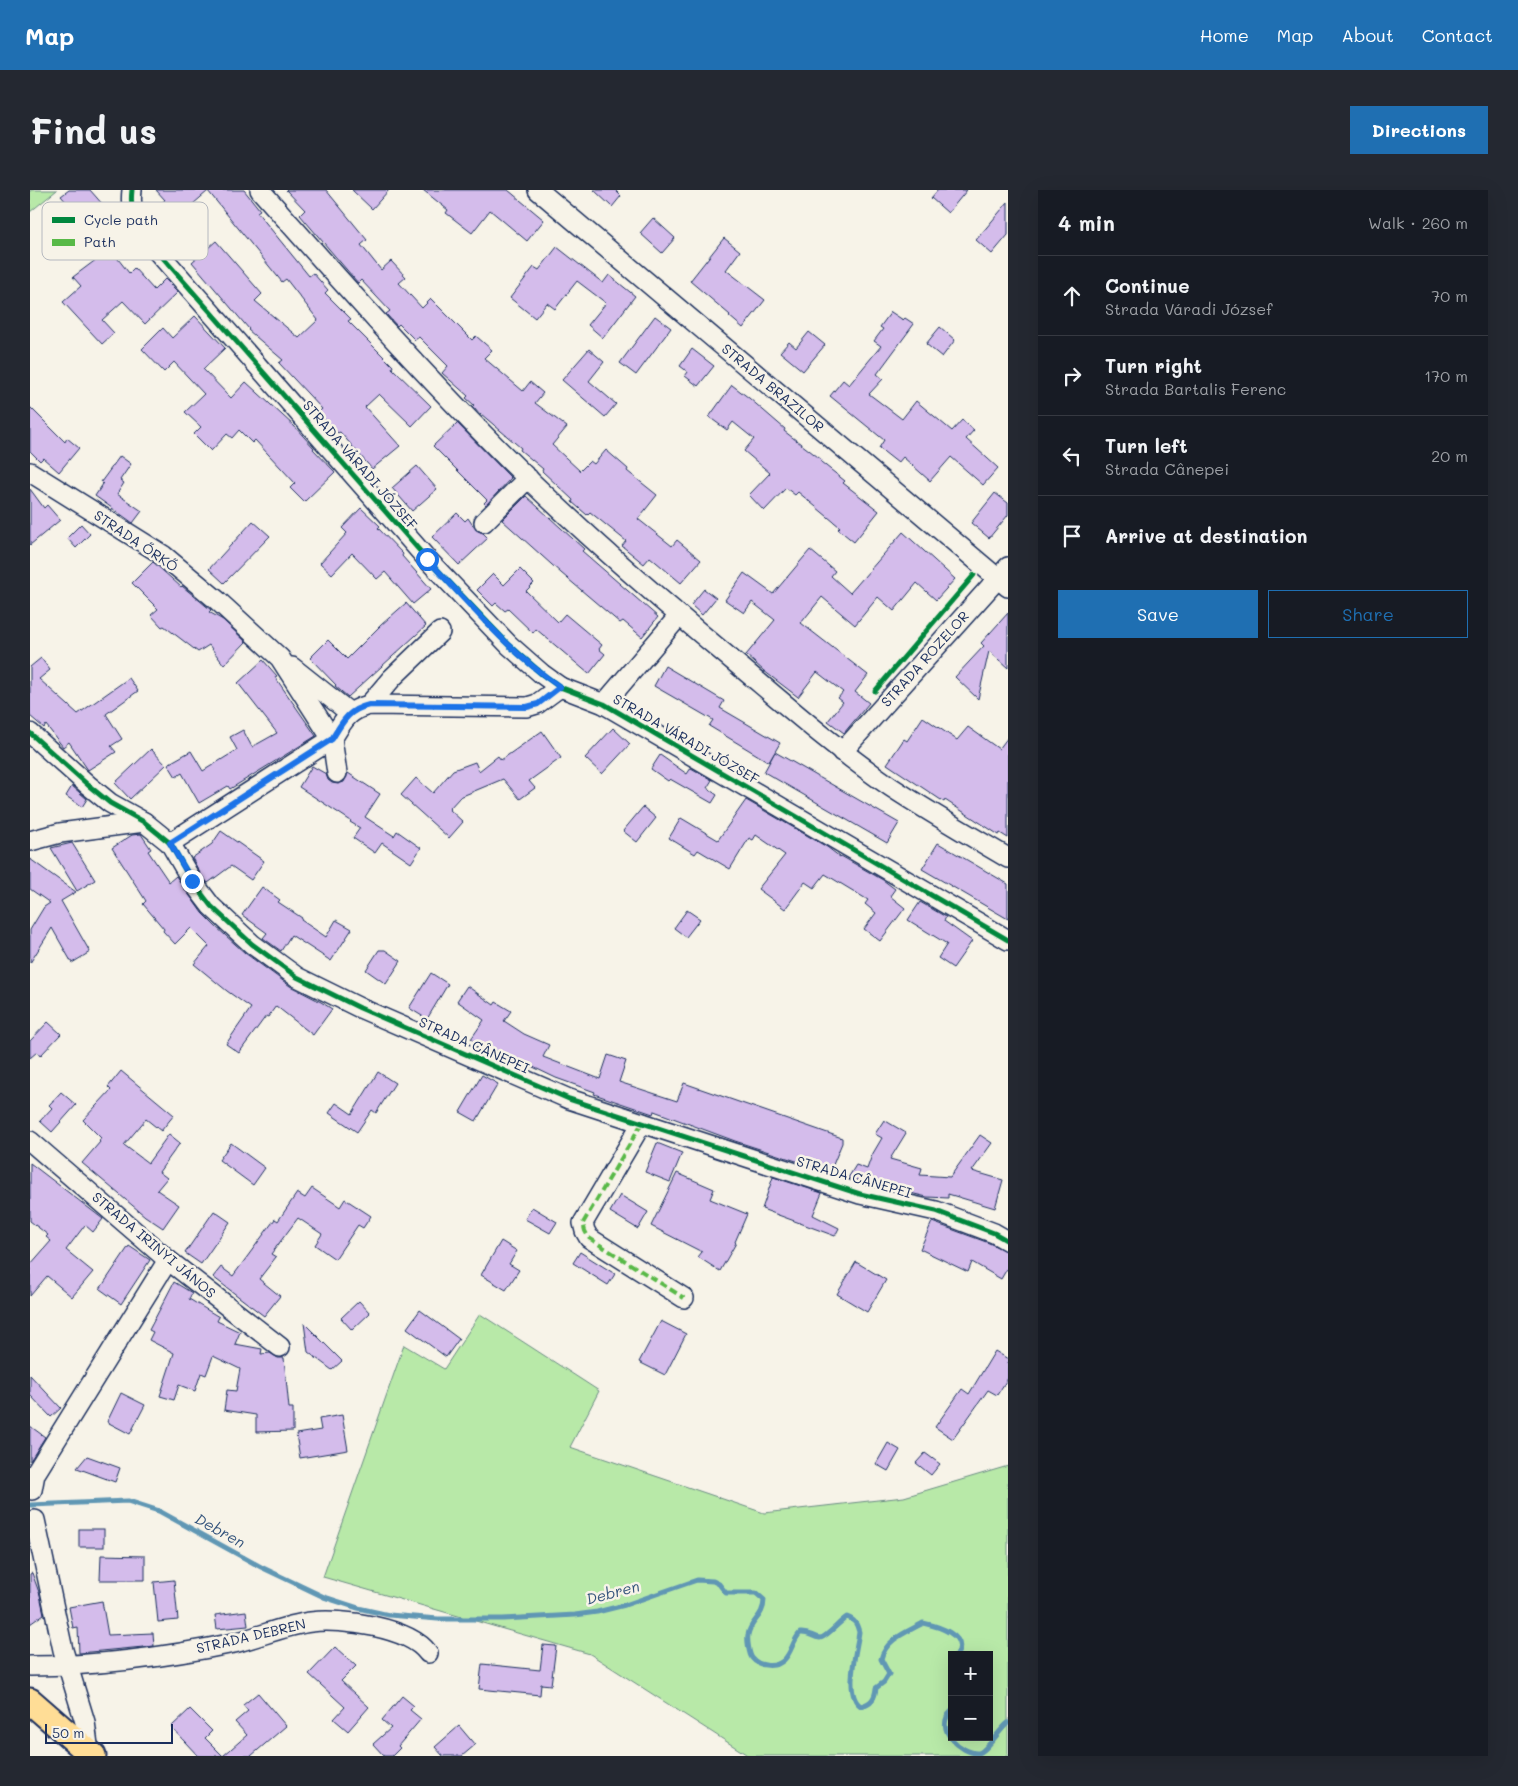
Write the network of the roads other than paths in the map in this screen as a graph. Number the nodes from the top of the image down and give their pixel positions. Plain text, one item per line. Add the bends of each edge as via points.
1 (260, 190) edge
2 (548, 192) edge
3 (166, 260) edge
4 (30, 472) edge
5 (528, 478) junction
6 (484, 522) dead end
7 (1005, 577) edge
8 (679, 616) junction
9 (440, 632) dead end
10 (280, 658) junction
11 (560, 687) junction
12 (604, 704) junction
13 (369, 705) junction
14 (350, 713) junction
15 (30, 733) edge
16 (332, 739) junction
17 (842, 752) junction
18 (337, 773) dead end
19 (144, 822) junction
20 (30, 841) edge
21 (170, 843) junction
22 (1008, 858) edge
23 (1008, 940) edge
24 (642, 1123) junction
25 (30, 1141) edge
26 (1003, 1235) edge
27 (168, 1260) junction
28 (684, 1298) dead end
29 (280, 1347) dead end
30 (32, 1490) dead end
31 (35, 1520) dead end
32 (428, 1653) dead end
33 (30, 1666) edge
34 (68, 1666) junction
35 (30, 1701) edge
36 (91, 1754) edge

1 - 5 street via 427,376
2 - 7 street, STRADA BRAZILOR
3 - 11 street, STRADA VÁRADI JÓZSEF via 427,559 509,644
4 - 10 street, STRADA ŐRKŐ via 162,555
5 - 6 street
5 - 8 street
7 - 17 street, STRADA ROZELOR
8 - 12 street, STRADA VÁRADI JÓZSEF
8 - 17 street
9 - 13 street
10 - 14 street, STRADA ŐRKŐ
10 - 16 street, STRADA ŐRKŐ
11 - 12 street, STRADA VÁRADI JÓZSEF
11 - 13 street via 538,704 527,707
12 - 23 street, STRADA VÁRADI JÓZSEF
13 - 14 street
14 - 16 street
15 - 19 street, STRADA CÂNEPEI via 103,797
16 - 18 street, STRADA ŐRKŐ
16 - 21 street
17 - 22 street via 892,787
19 - 20 street via 60,833
19 - 21 street, STRADA CÂNEPEI
21 - 24 street, STRADA CÂNEPEI via 211,906 252,944 298,977 360,1008 570,1099
24 - 26 street, STRADA CÂNEPEI via 860,1194 936,1212
24 - 28 street via 583,1223 589,1238
25 - 27 street, STRADA IRINYI JÁNOS
27 - 29 street, STRADA IRINYI JÁNOS
27 - 30 street via 35,1474
31 - 34 street
32 - 34 street, STRADA DEBREN via 423,1645 402,1634 362,1624 310,1622 234,1642 132,1660
33 - 34 street, STRADA DEBREN
34 - 36 street via 86,1722
35 - 36 main road

